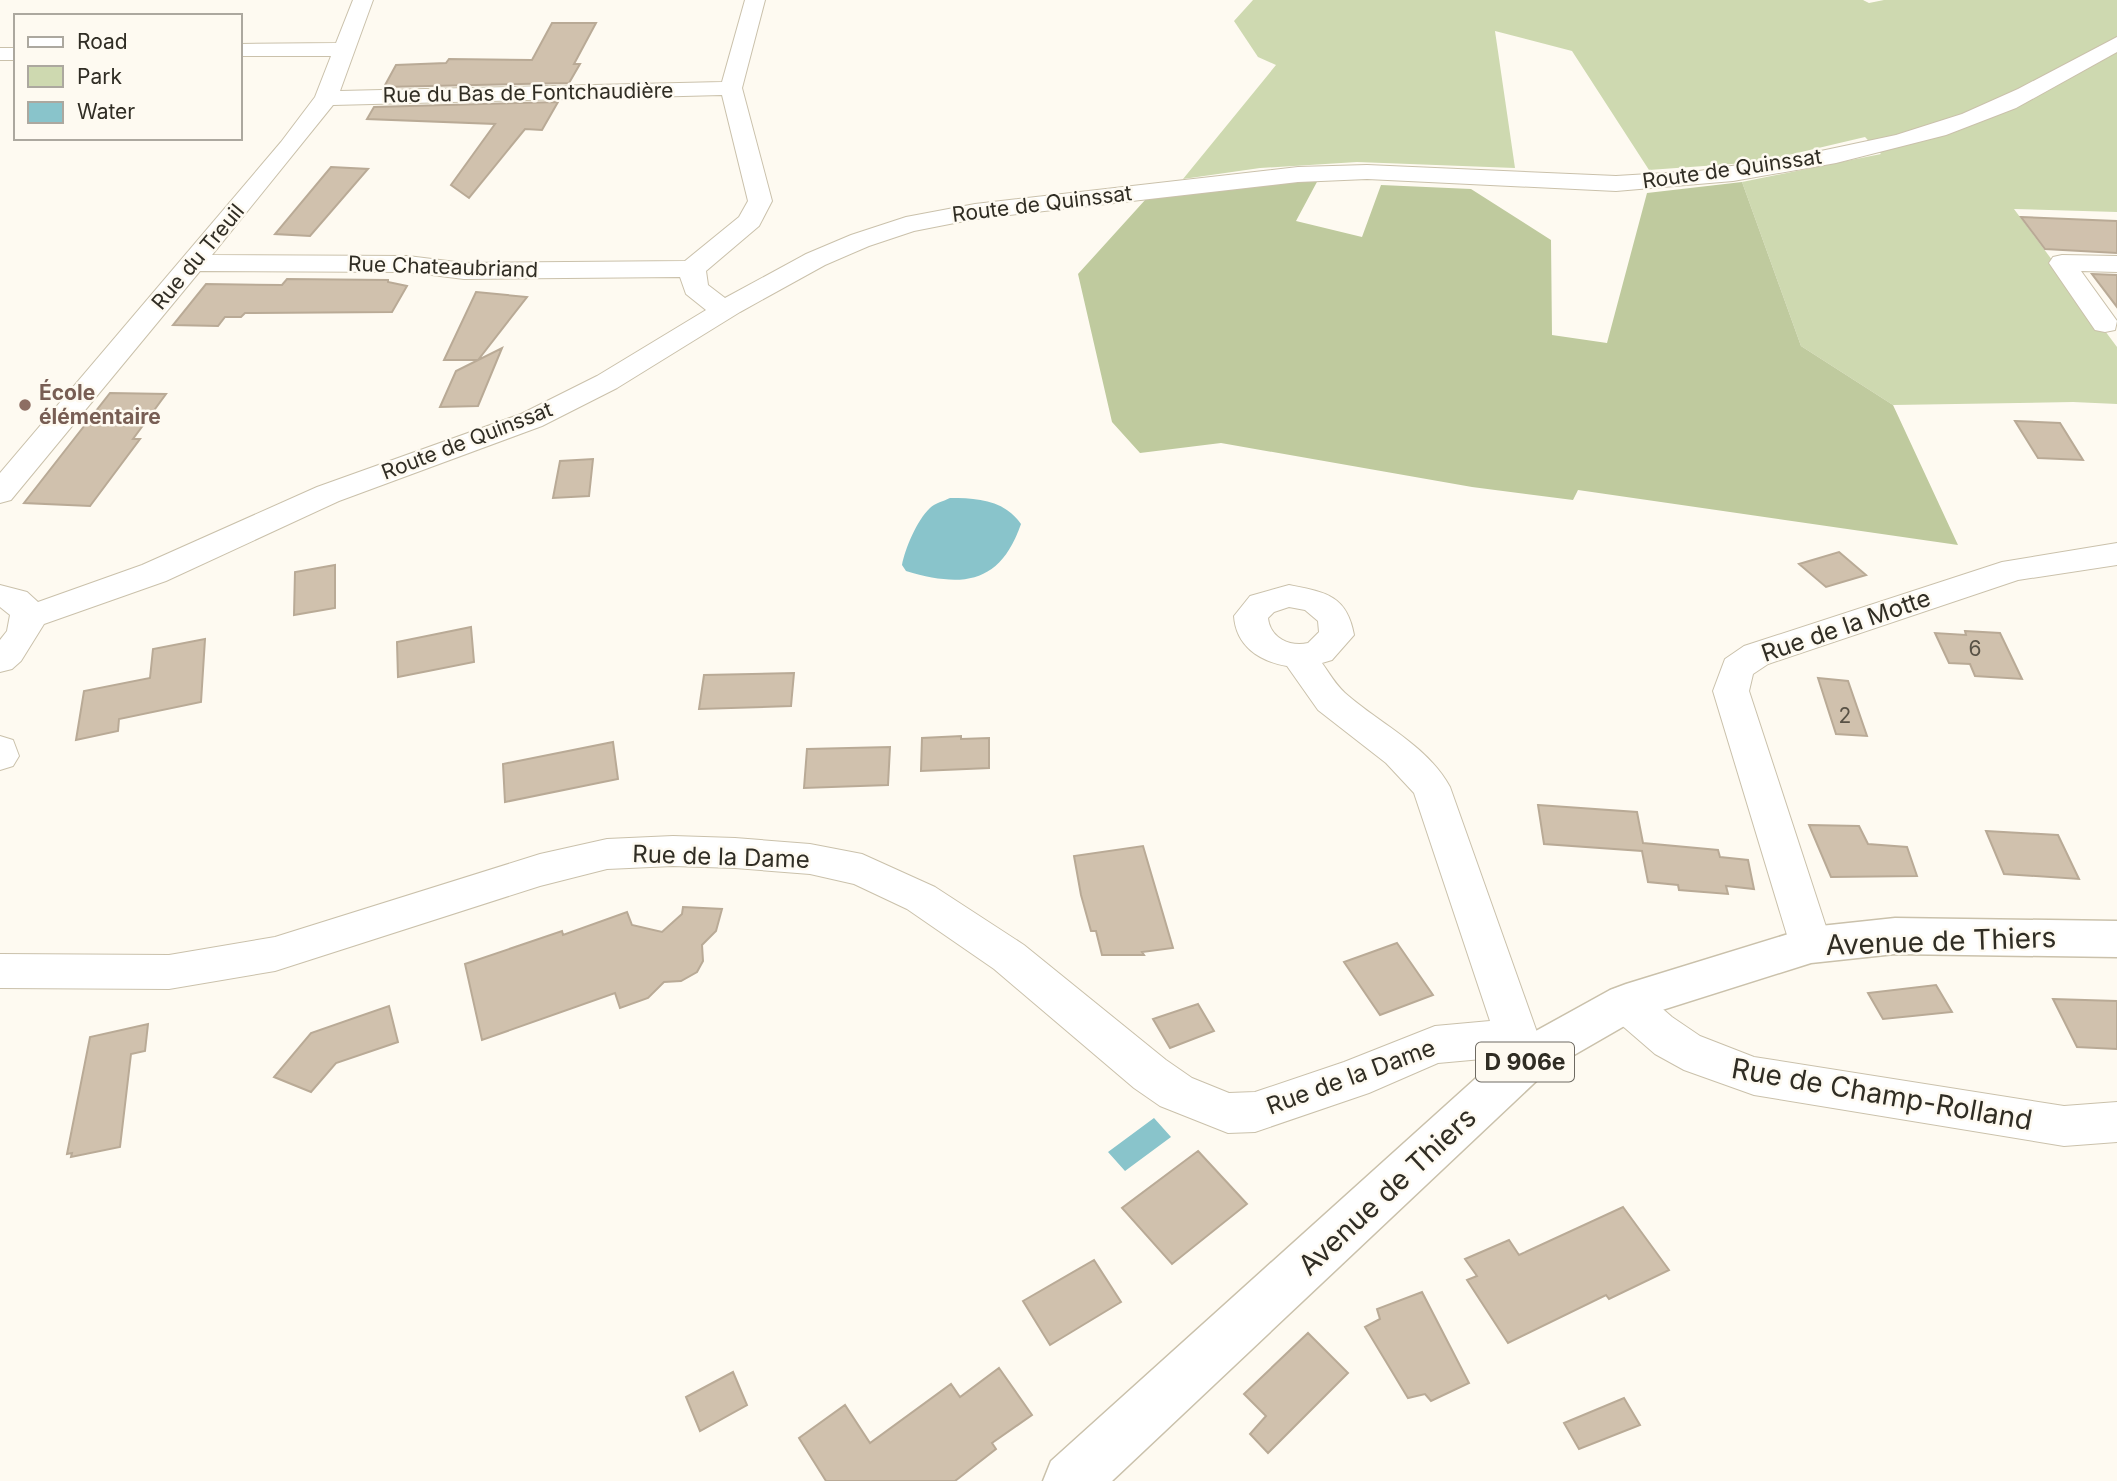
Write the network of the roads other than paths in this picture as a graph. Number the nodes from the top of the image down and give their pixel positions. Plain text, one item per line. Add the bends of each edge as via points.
1 (363, 0) edge
2 (755, 0) edge
3 (2117, 43) edge
4 (344, 49) junction
5 (242, 50) edge
6 (731, 88) junction
7 (326, 98) junction
8 (194, 263) junction
9 (2117, 264) edge
10 (692, 270) junction
11 (724, 311) junction
12 (2105, 324) dead end
13 (0, 494) edge
14 (2117, 554) edge
15 (0, 596) edge
16 (29, 617) junction
17 (1298, 656) dead end
18 (0, 660) edge
19 (0, 750) edge
20 (0, 755) edge
21 (2117, 939) edge
22 (1811, 945) junction
23 (0, 971) edge
24 (1626, 1003) junction
25 (1526, 1051) junction
26 (2117, 1122) edge
27 (1071, 1481) edge

1 - 4 street, Rue du Treuil
2 - 6 street
3 - 11 street, Route de Quinssat via 1972,119 1805,161 1632,183 1362,172 1296,174 946,215 853,241 792,270
4 - 5 street
4 - 7 street, Rue du Treuil
6 - 7 street, Rue du Bas de Fontchaudière
6 - 10 street via 760,201 750,221
7 - 8 street, Rue du Treuil
8 - 10 street, Rue Chateaubriand via 408,264 464,271
8 - 13 street, Rue du Treuil
9 - 12 street via 2062,263
10 - 11 street via 695,288
11 - 16 street, Route de Quinssat via 553,410 293,508 153,573
14 - 22 street, Rue de la Motte via 2014,570 1756,655 1737,668 1731,691
15 - 16 street via 22,605
16 - 18 street via 26,632
17 - 25 street via 1331,701 1399,753 1431,787
19 - 20 street
21 - 22 main road, Avenue de Thiers / D 906e via 1895,936
22 - 24 main road, Avenue de Thiers / D 906e
23 - 25 street, Rue de la Dame via 169,972 275,954 540,870 607,854 735,853 810,859 862,870 921,898 1009,957 1150,1074 1227,1113 1255,1112 1435,1045 1493,1039
24 - 25 main road, Avenue de Thiers / D 906e
24 - 26 street, Rue de Champ-Rolland via 1672,1044 1754,1076 2064,1126
25 - 27 main road, Avenue de Thiers / D 906e

